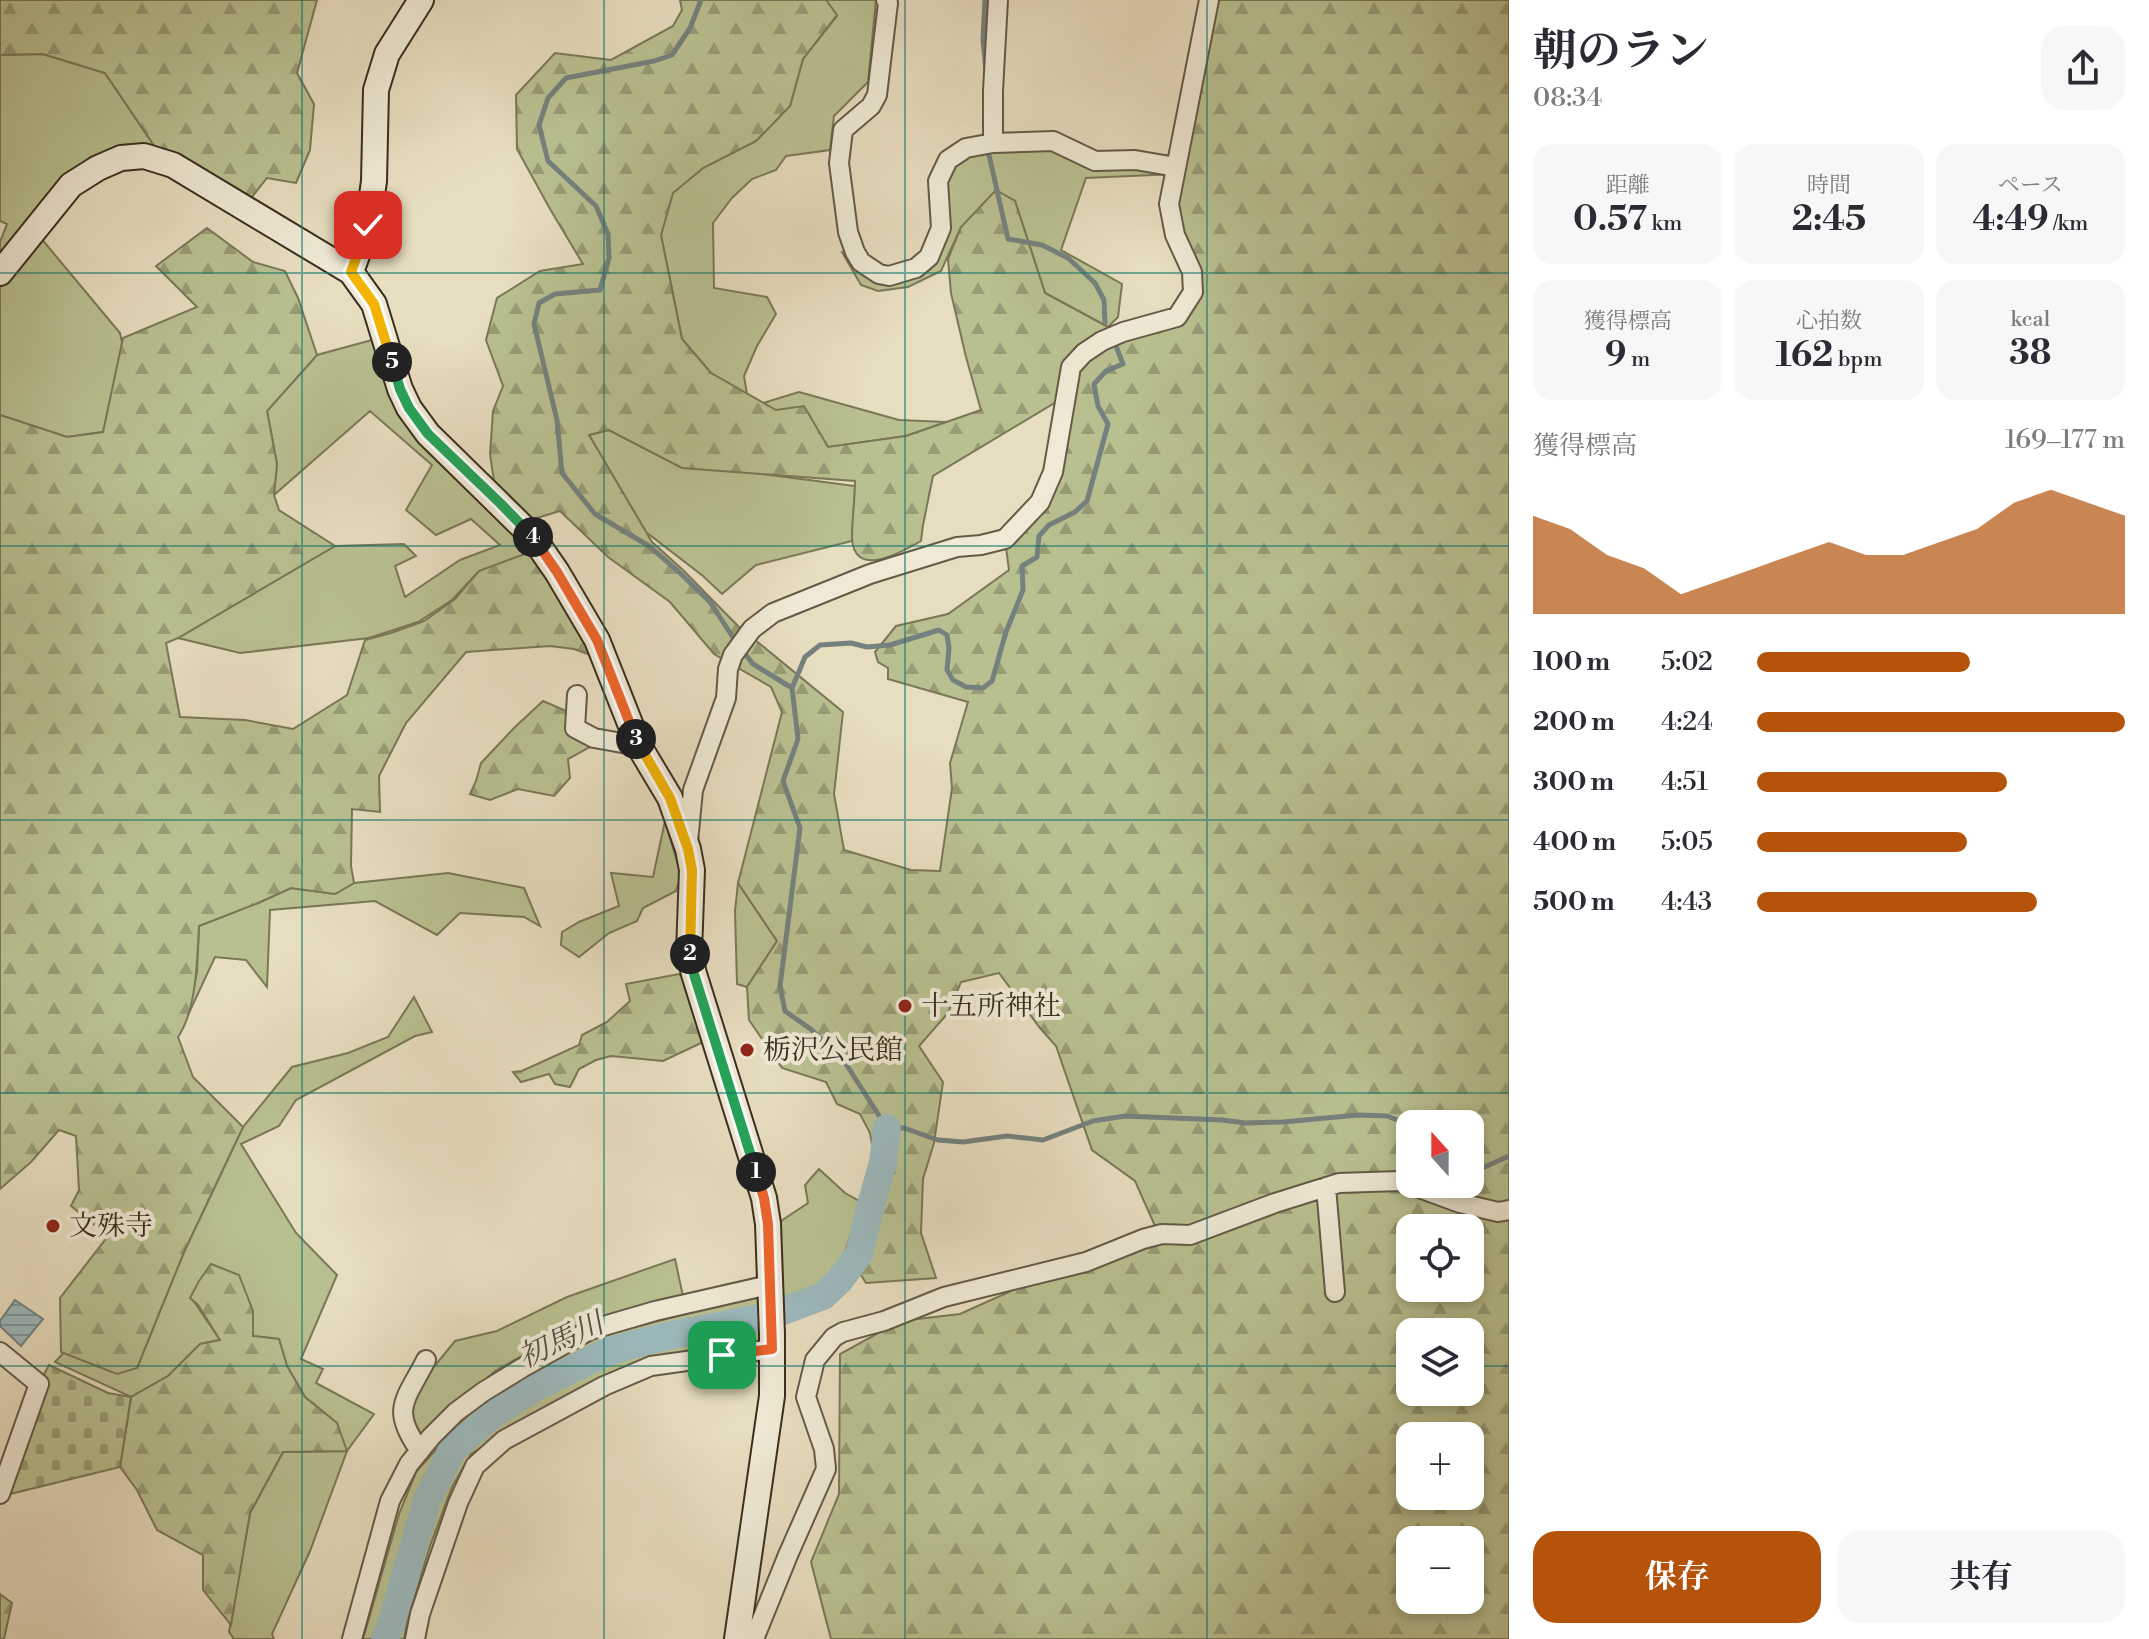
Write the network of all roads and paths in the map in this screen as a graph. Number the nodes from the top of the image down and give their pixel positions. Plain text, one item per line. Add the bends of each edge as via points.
1 (421, 0) edge
2 (886, 0) edge
3 (998, 0) edge
4 (1209, 0) edge
5 (993, 143) junction
6 (1176, 167) junction
7 (351, 272) junction
8 (0, 273) edge
9 (577, 695) dead end
10 (639, 746) junction
11 (688, 849) junction
12 (1326, 1187) junction
13 (1509, 1210) edge
14 (770, 1290) junction
15 (1335, 1292) dead end
16 (772, 1341) junction
17 (0, 1352) edge
18 (426, 1360) dead end
19 (420, 1451) junction
20 (0, 1494) edge
21 (417, 1636) edge
22 (352, 1639) edge
23 (737, 1639) edge
24 (754, 1639) edge

1 - 7 street via 387,54 376,90 368,225
2 - 5 street via 877,95 843,130 839,163 848,232 861,262 889,276 916,268 929,257 941,228 938,181 948,160 966,148
3 - 5 street
4 - 6 street
5 - 6 street via 1053,141 1095,161
6 - 11 street via 1169,204 1175,235 1192,272 1193,293 1177,317 1102,341 1071,367 1053,472 1040,502 1005,539 913,559 773,613 752,629 728,669 726,698 693,790
7 - 8 street via 173,165 144,156 121,158 71,185
7 - 10 street via 374,304 409,408 428,434 532,536 557,572 597,640
9 - 10 street via 575,728 594,738
10 - 11 street via 670,798
11 - 14 street via 689,952 764,1198
12 - 13 street via 1400,1181 1460,1203
12 - 15 street
12 - 24 street via 1190,1235 1143,1239 1086,1262 944,1297 834,1337 815,1360 806,1397 826,1469
14 - 16 street
14 - 19 street via 655,1311 590,1330 483,1392
16 - 21 street via 651,1366 504,1440 475,1466 458,1503
16 - 23 street via 772,1396
17 - 20 street via 39,1384
18 - 19 street via 402,1407 409,1435
19 - 22 street via 390,1501

